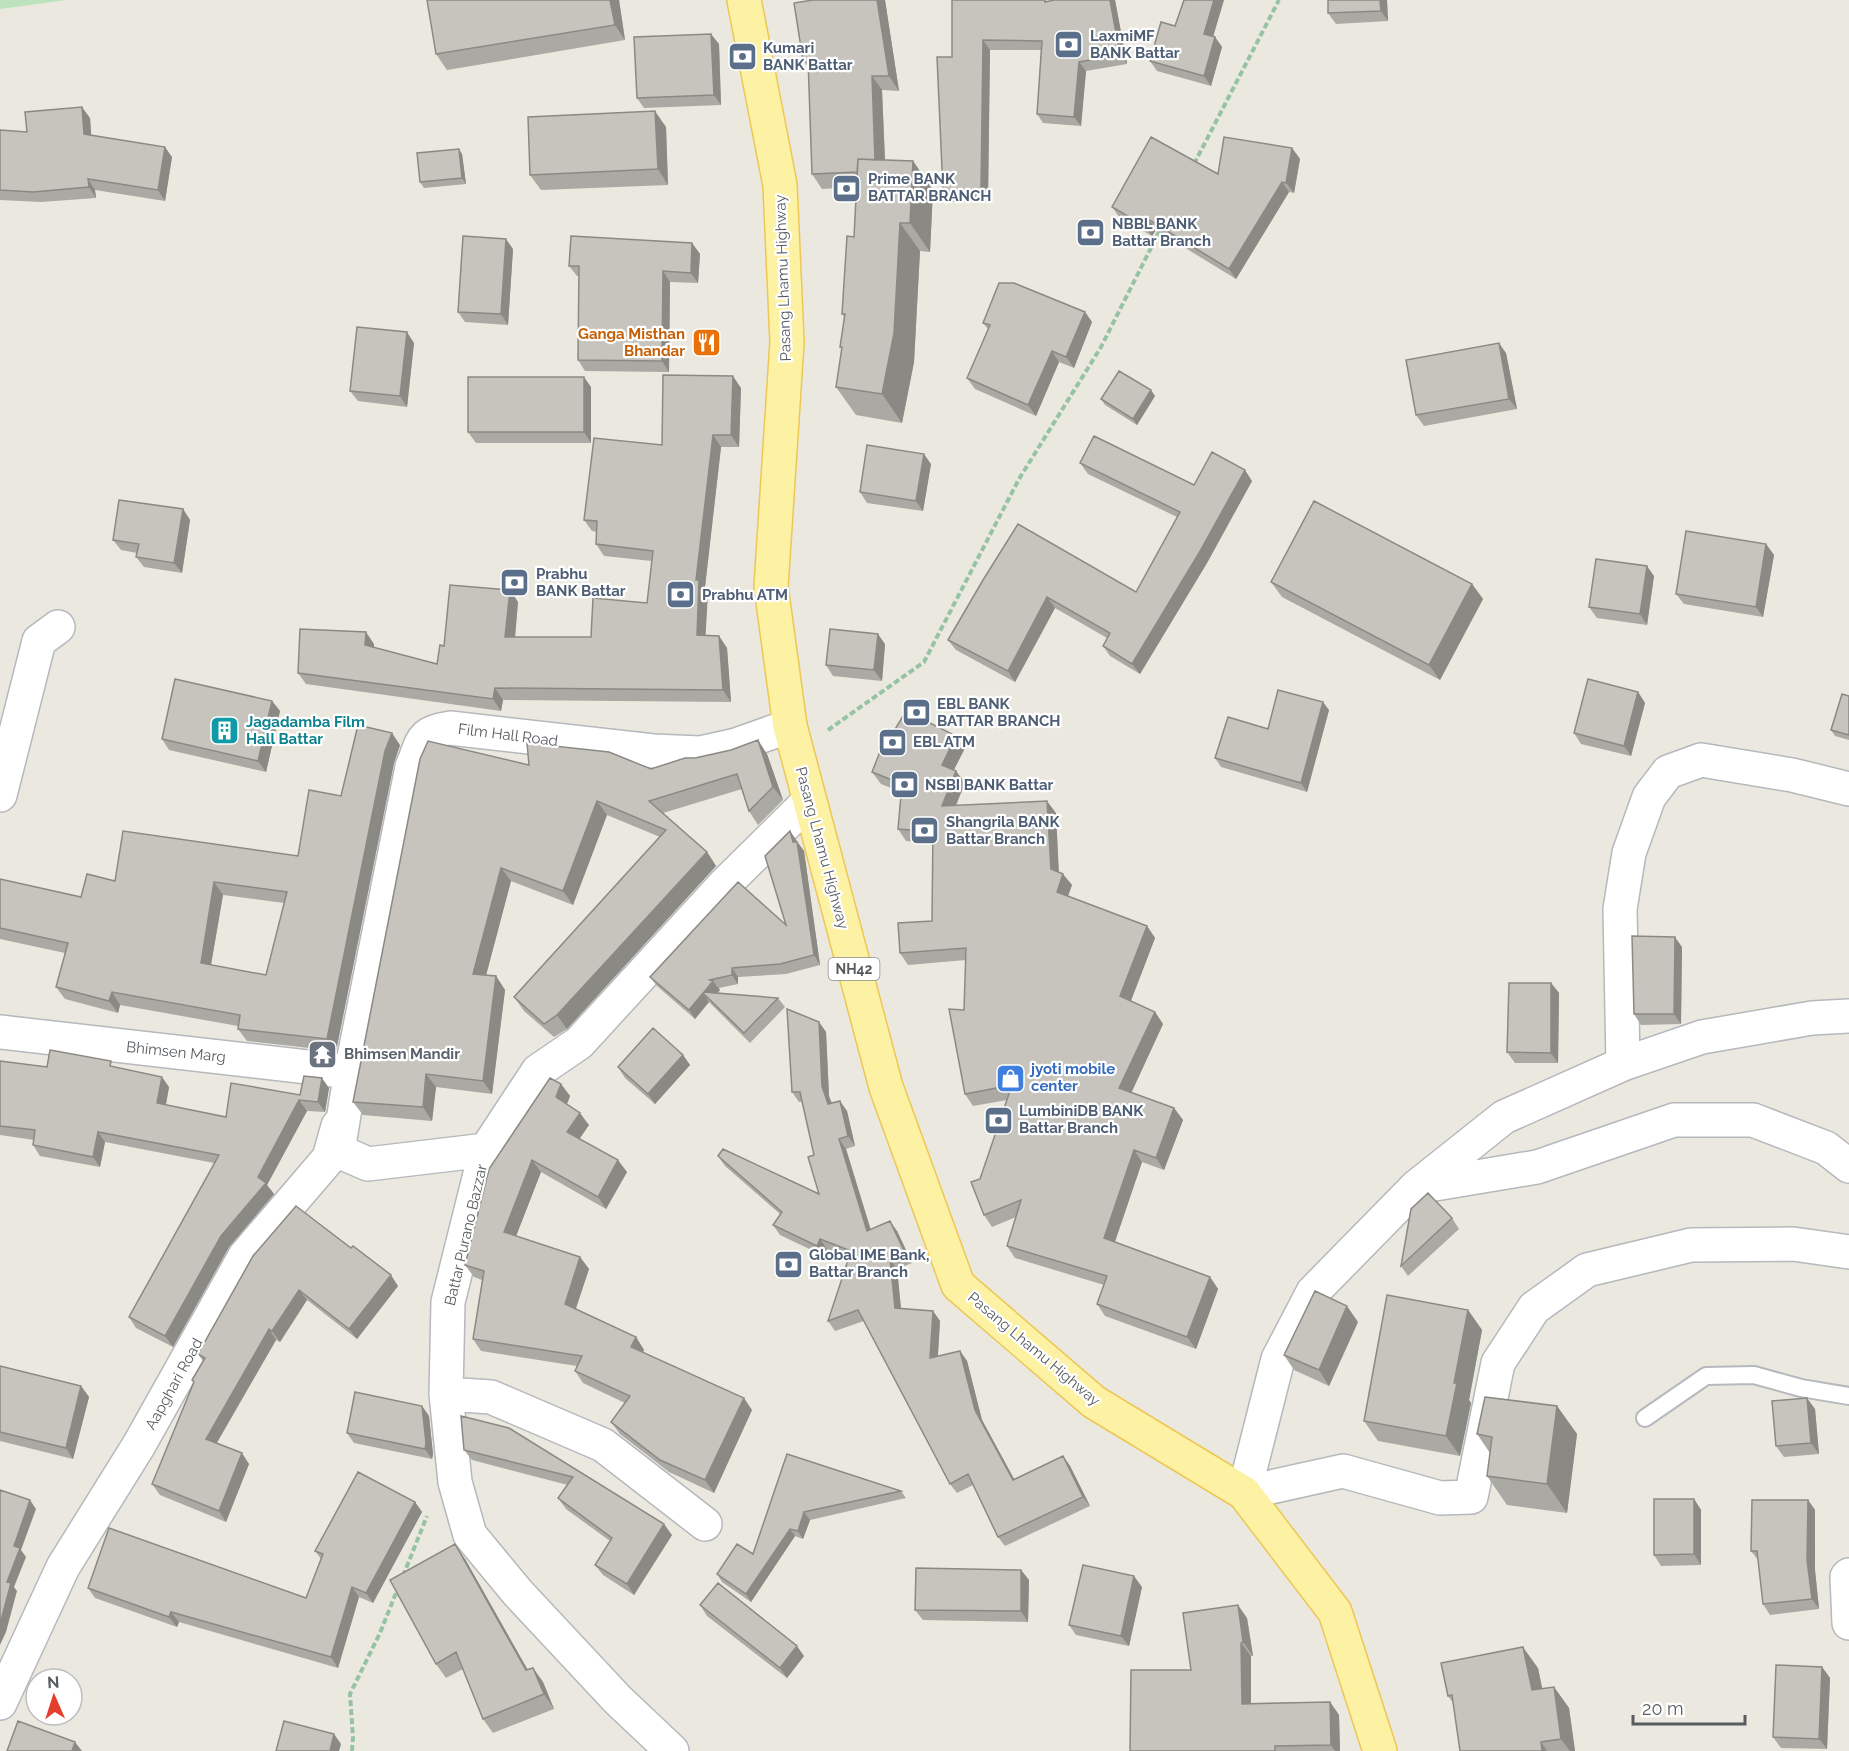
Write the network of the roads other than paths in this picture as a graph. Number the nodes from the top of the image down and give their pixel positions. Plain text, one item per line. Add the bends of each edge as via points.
1 (744, 0) edge
2 (58, 627) dead end
3 (793, 739) junction
4 (1849, 789) edge
5 (0, 795) edge
6 (809, 801) junction
7 (1849, 1016) edge
8 (0, 1032) edge
9 (1623, 1064) junction
10 (351, 1072) junction
11 (486, 1150) junction
12 (1849, 1166) edge
13 (1416, 1188) junction
14 (1849, 1252) edge
15 (446, 1394) junction
16 (1849, 1396) edge
17 (1645, 1418) dead end
18 (1244, 1493) junction
19 (705, 1524) dead end
20 (1849, 1575) edge
21 (1849, 1623) edge
22 (0, 1703) edge
23 (672, 1751) edge
24 (1380, 1751) edge

1 - 3 main road, Pasang Lhamu Highway / NH42 via 780,185 787,342 771,587
2 - 5 street via 39,641
3 - 6 main road, Pasang Lhamu Highway / NH42
3 - 10 street, Film Hall Road via 700,753 653,752 450,728 433,730 425,736 412,766
4 - 9 street via 1701,760 1668,772 1649,797 1629,853 1620,909
6 - 11 street, Battar Purano Bazzar via 725,884 579,1043 538,1071
6 - 18 main road, Pasang Lhamu Highway / NH42 via 886,1087 958,1285 1094,1402
7 - 9 street via 1812,1018 1702,1037
8 - 10 street, Bhimsen Marg
9 - 13 street via 1504,1117
10 - 11 street via 338,1151 368,1164
10 - 22 street, Aapghari Road via 329,1158 245,1256 139,1445 63,1567
11 - 15 street, Battar Purano Bazzar via 448,1302
12 - 13 street via 1826,1148 1753,1120 1674,1120 1537,1167
13 - 18 street via 1313,1292 1278,1359
14 - 18 street via 1793,1244 1691,1245 1587,1270 1534,1308 1498,1363 1471,1497 1440,1498 1343,1471
15 - 19 street via 492,1397 603,1445
15 - 23 street, Battar Purano Bazzar via 455,1482 470,1535 572,1651
16 - 17 lane via 1754,1375 1706,1376
18 - 24 main road, Pasang Lhamu Highway / NH42 via 1335,1612
20 - 21 street

